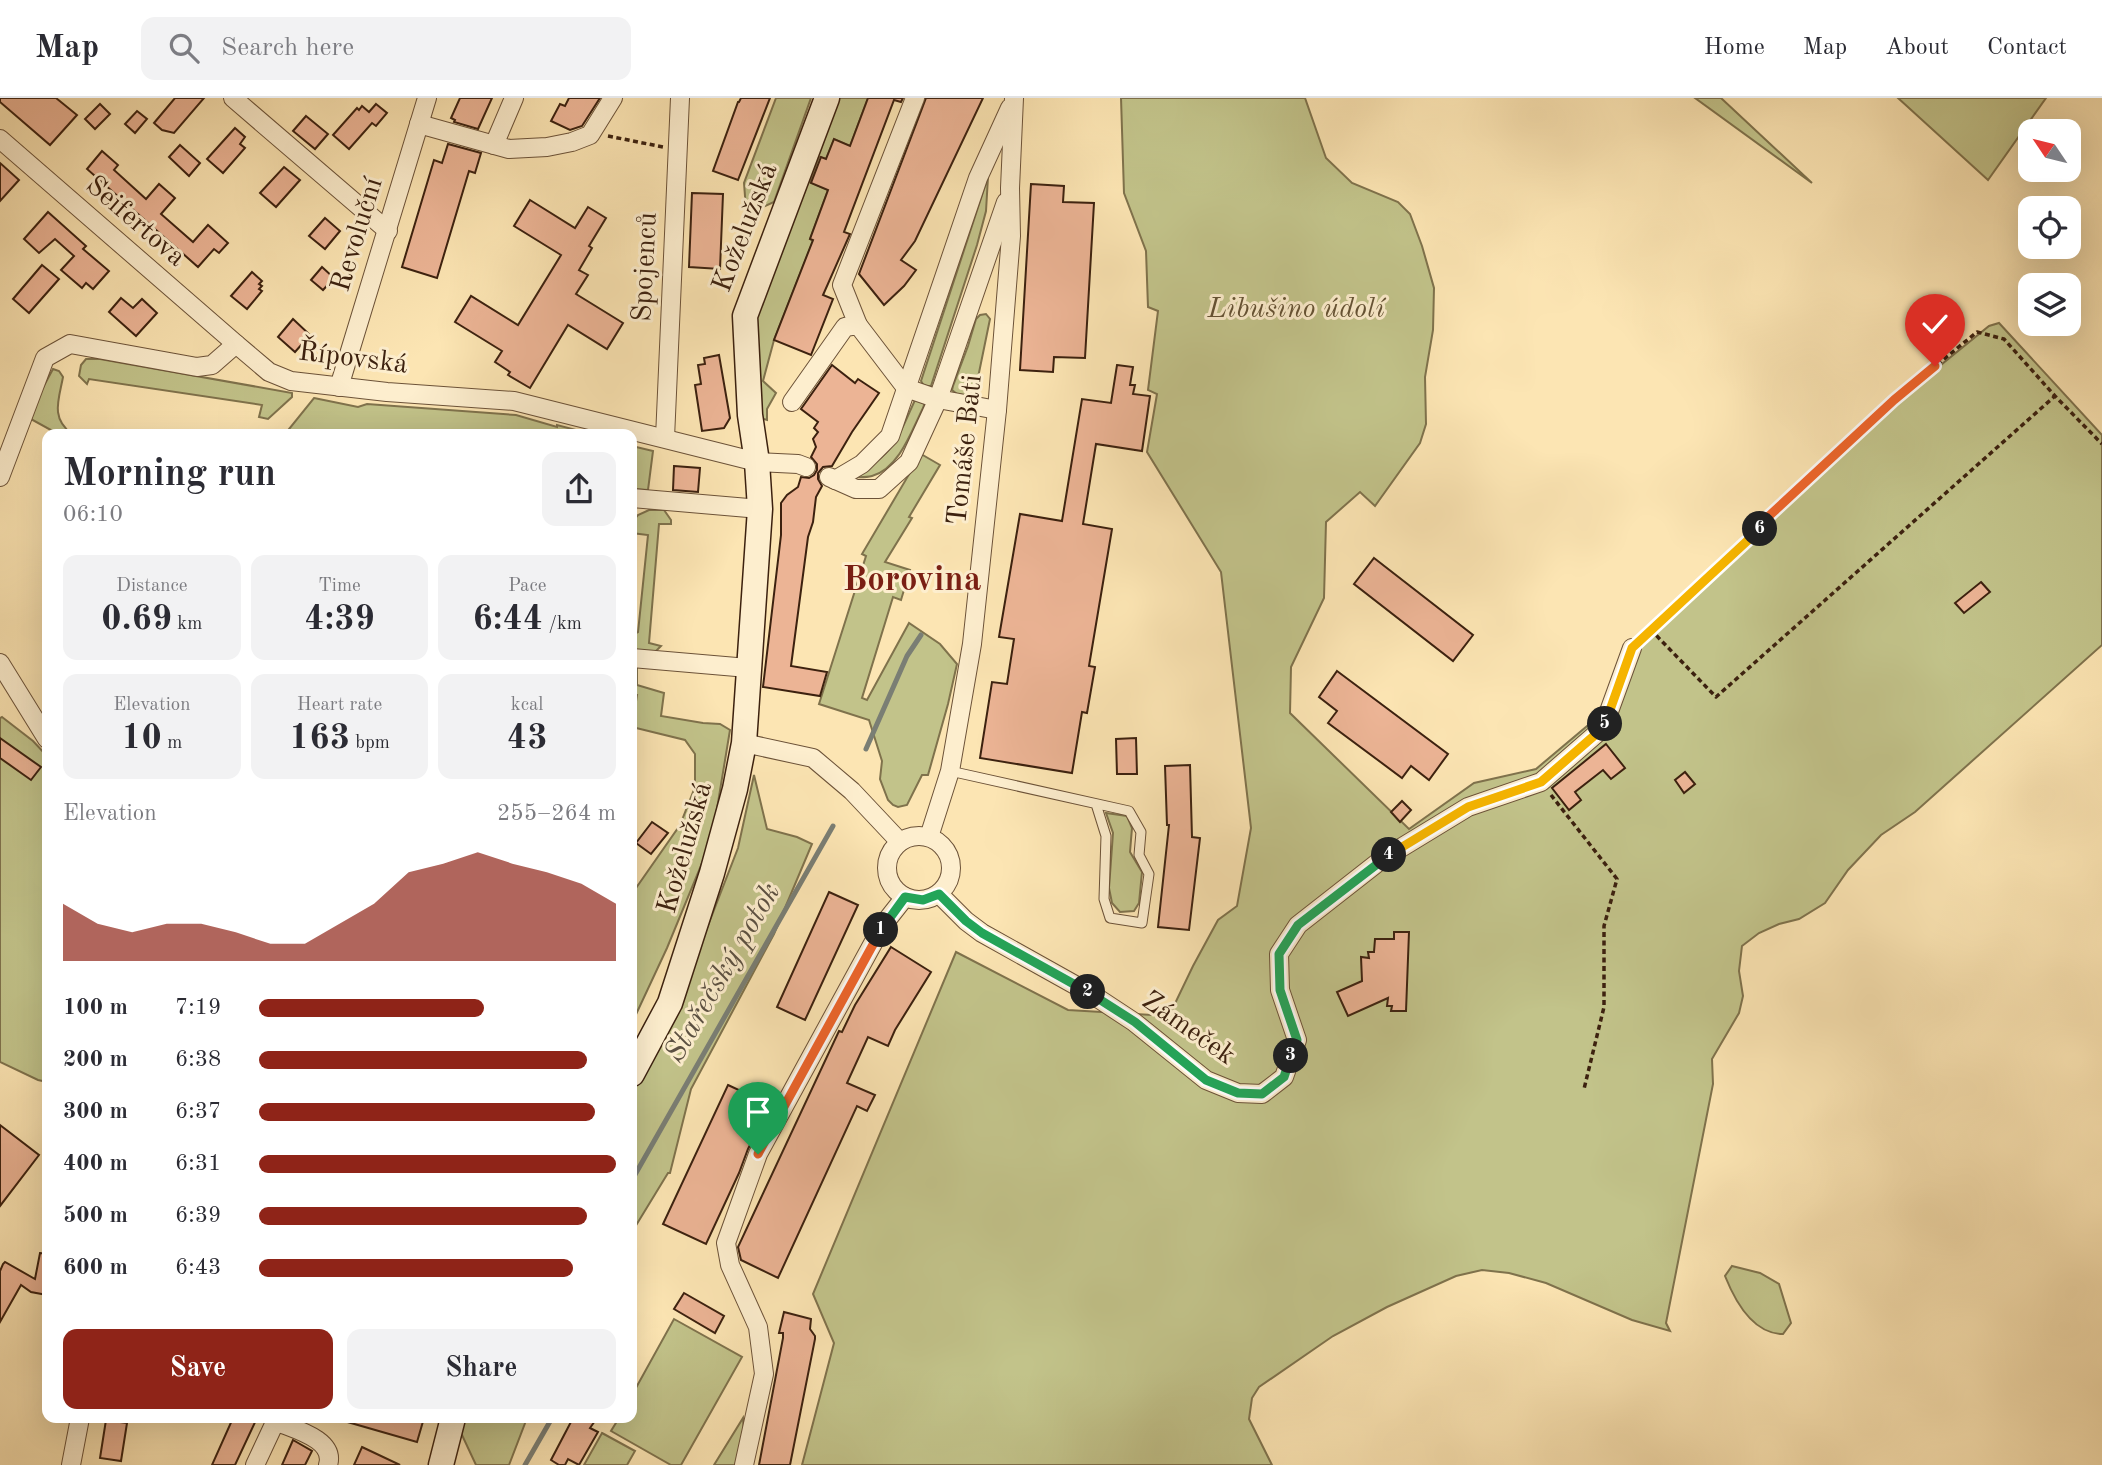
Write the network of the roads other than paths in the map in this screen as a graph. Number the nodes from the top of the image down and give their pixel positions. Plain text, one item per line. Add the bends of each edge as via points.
1 (233, 98) edge
2 (427, 98) edge
3 (514, 98) edge
4 (613, 98) edge
5 (680, 98) edge
6 (827, 98) edge
7 (915, 98) edge
8 (1014, 98) edge
9 (419, 124) junction
10 (0, 139) edge
11 (494, 145) junction
12 (1010, 188) junction
13 (388, 230) junction
14 (858, 325) junction
15 (236, 344) junction
16 (339, 387) junction
17 (906, 388) junction
18 (938, 399) junction
19 (792, 402) dead end
20 (997, 411) junction
21 (628, 429) edge
22 (637, 431) edge
23 (665, 438) junction
24 (757, 462) junction
25 (806, 467) dead end
26 (0, 477) edge
27 (637, 498) edge
28 (760, 509) junction
29 (1632, 648) road end
30 (637, 658) edge
31 (0, 663) edge
32 (748, 668) junction
33 (42, 732) edge
34 (744, 743) junction
35 (950, 771) junction
36 (1096, 804) junction
37 (929, 837) junction
38 (900, 842) junction
39 (939, 894) junction
40 (905, 897) junction
41 (637, 1065) edge
42 (78, 1423) edge
43 (274, 1423) edge
44 (284, 1423) edge
45 (452, 1423) edge
46 (71, 1465) edge
47 (255, 1465) edge
48 (328, 1465) edge
49 (441, 1465) edge
50 (744, 1465) edge

1 - 13 street
2 - 9 street, Revoluční
3 - 11 street
4 - 11 street via 590,135 547,147
5 - 23 street, Spojenců
6 - 24 main road, Koželužská via 745,316
7 - 14 street via 842,285
8 - 12 street, Tomáše Bati
8 - 17 street via 978,178
9 - 11 street
9 - 13 street, Revoluční
10 - 15 street, Seifertova
12 - 18 street, Tomáše Bati
12 - 20 street, Tomáše Bati via 1011,236
13 - 16 street, Revoluční
14 - 17 street
14 - 19 street via 845,327
15 - 16 street, Řípovská via 269,372 291,381
15 - 26 street via 212,365 197,367 70,344 53,353 45,358
16 - 21 street, Řípovská via 514,401
17 - 18 street
17 - 18 street, Tomáše Bati via 890,436 862,464 830,478 856,489 879,489 909,462
18 - 20 street
20 - 35 street, Tomáše Bati via 972,644
22 - 23 street, Řípovská
23 - 24 street, Řípovská
24 - 25 street
24 - 28 main road, Koželužská
27 - 28 street
28 - 32 main road, Koželužská
29 - 39 street, Zámeček via 1603,728 1541,782 1468,807 1381,859 1298,925 1279,954 1280,990 1297,1040 1284,1077 1262,1094 1238,1093 1206,1080 1135,1022 982,933
30 - 32 street
31 - 33 street
32 - 34 main road, Koželužská
34 - 38 street via 813,758
34 - 41 main road, Koželužská via 712,873 670,1003
35 - 36 lane
35 - 37 street, Tomáše Bati
36 - 36 lane via 1129,811 1141,832 1139,855 1149,874 1143,922 1111,918 1104,899 1106,836
37 - 38 street via 919,835
37 - 39 street via 947,850 951,861 948,883
38 - 40 street via 892,850 887,871 896,891
39 - 40 street via 923,900
40 - 50 street via 883,925 758,1154 726,1243 730,1265 758,1327 764,1374
42 - 46 street
43 - 47 street
44 - 48 street via 318,1440 327,1449
45 - 49 main road

